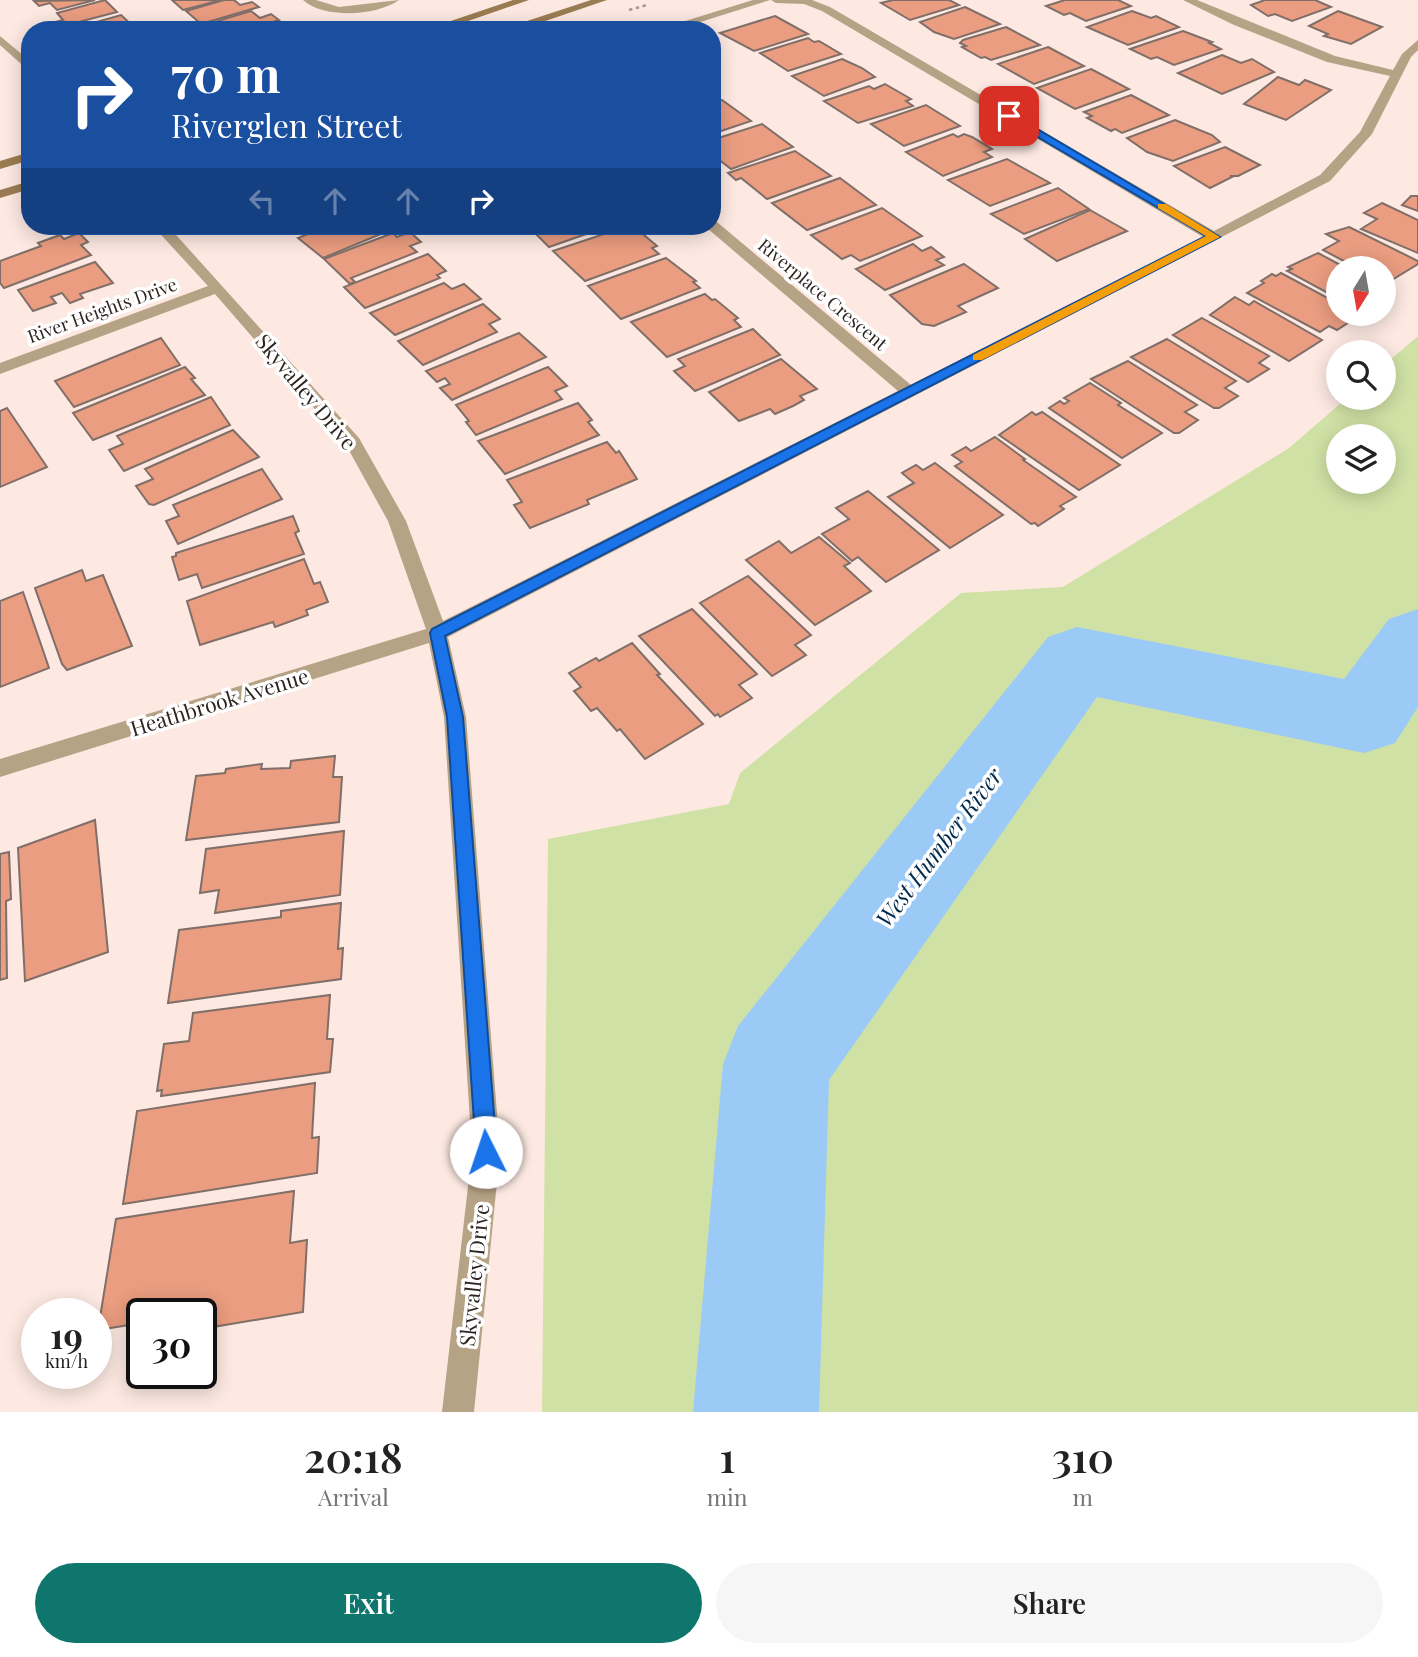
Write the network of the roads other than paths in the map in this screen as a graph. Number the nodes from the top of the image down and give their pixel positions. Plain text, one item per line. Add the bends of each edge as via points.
1 (308, 0) edge
2 (394, 0) edge
3 (524, 0) edge
4 (602, 0) edge
5 (765, 0) edge
6 (776, 0) edge
7 (1188, 0) edge
8 (458, 21) edge
9 (535, 21) edge
10 (693, 21) edge
11 (0, 39) edge
12 (1418, 43) edge
13 (21, 59) edge
14 (1397, 74) junction
15 (21, 159) edge
16 (0, 165) edge
17 (21, 188) edge
18 (0, 194) edge
19 (721, 233) edge
20 (168, 235) edge
21 (1214, 237) junction
22 (218, 288) junction
23 (0, 369) edge
24 (909, 392) junction
25 (437, 633) junction
26 (0, 768) edge
27 (458, 1412) edge

1 - 2 street via 340,11
3 - 8 main road
4 - 9 main road
5 - 10 street
6 - 21 street via 805,1 826,9
7 - 14 street via 1331,59
11 - 13 street
12 - 14 street, Heathbrook Avenue
14 - 21 street, Heathbrook Avenue via 1366,134 1325,178
15 - 16 main road
17 - 18 main road
19 - 24 street, Riverplace Crescent
20 - 22 street, Skyvalley Drive
21 - 24 street, Heathbrook Avenue
22 - 23 street, River Heights Drive
22 - 25 street, Skyvalley Drive via 354,442 397,521
24 - 25 street, Heathbrook Avenue
25 - 26 street, Heathbrook Avenue
25 - 27 street, Skyvalley Drive via 455,717 486,1152

